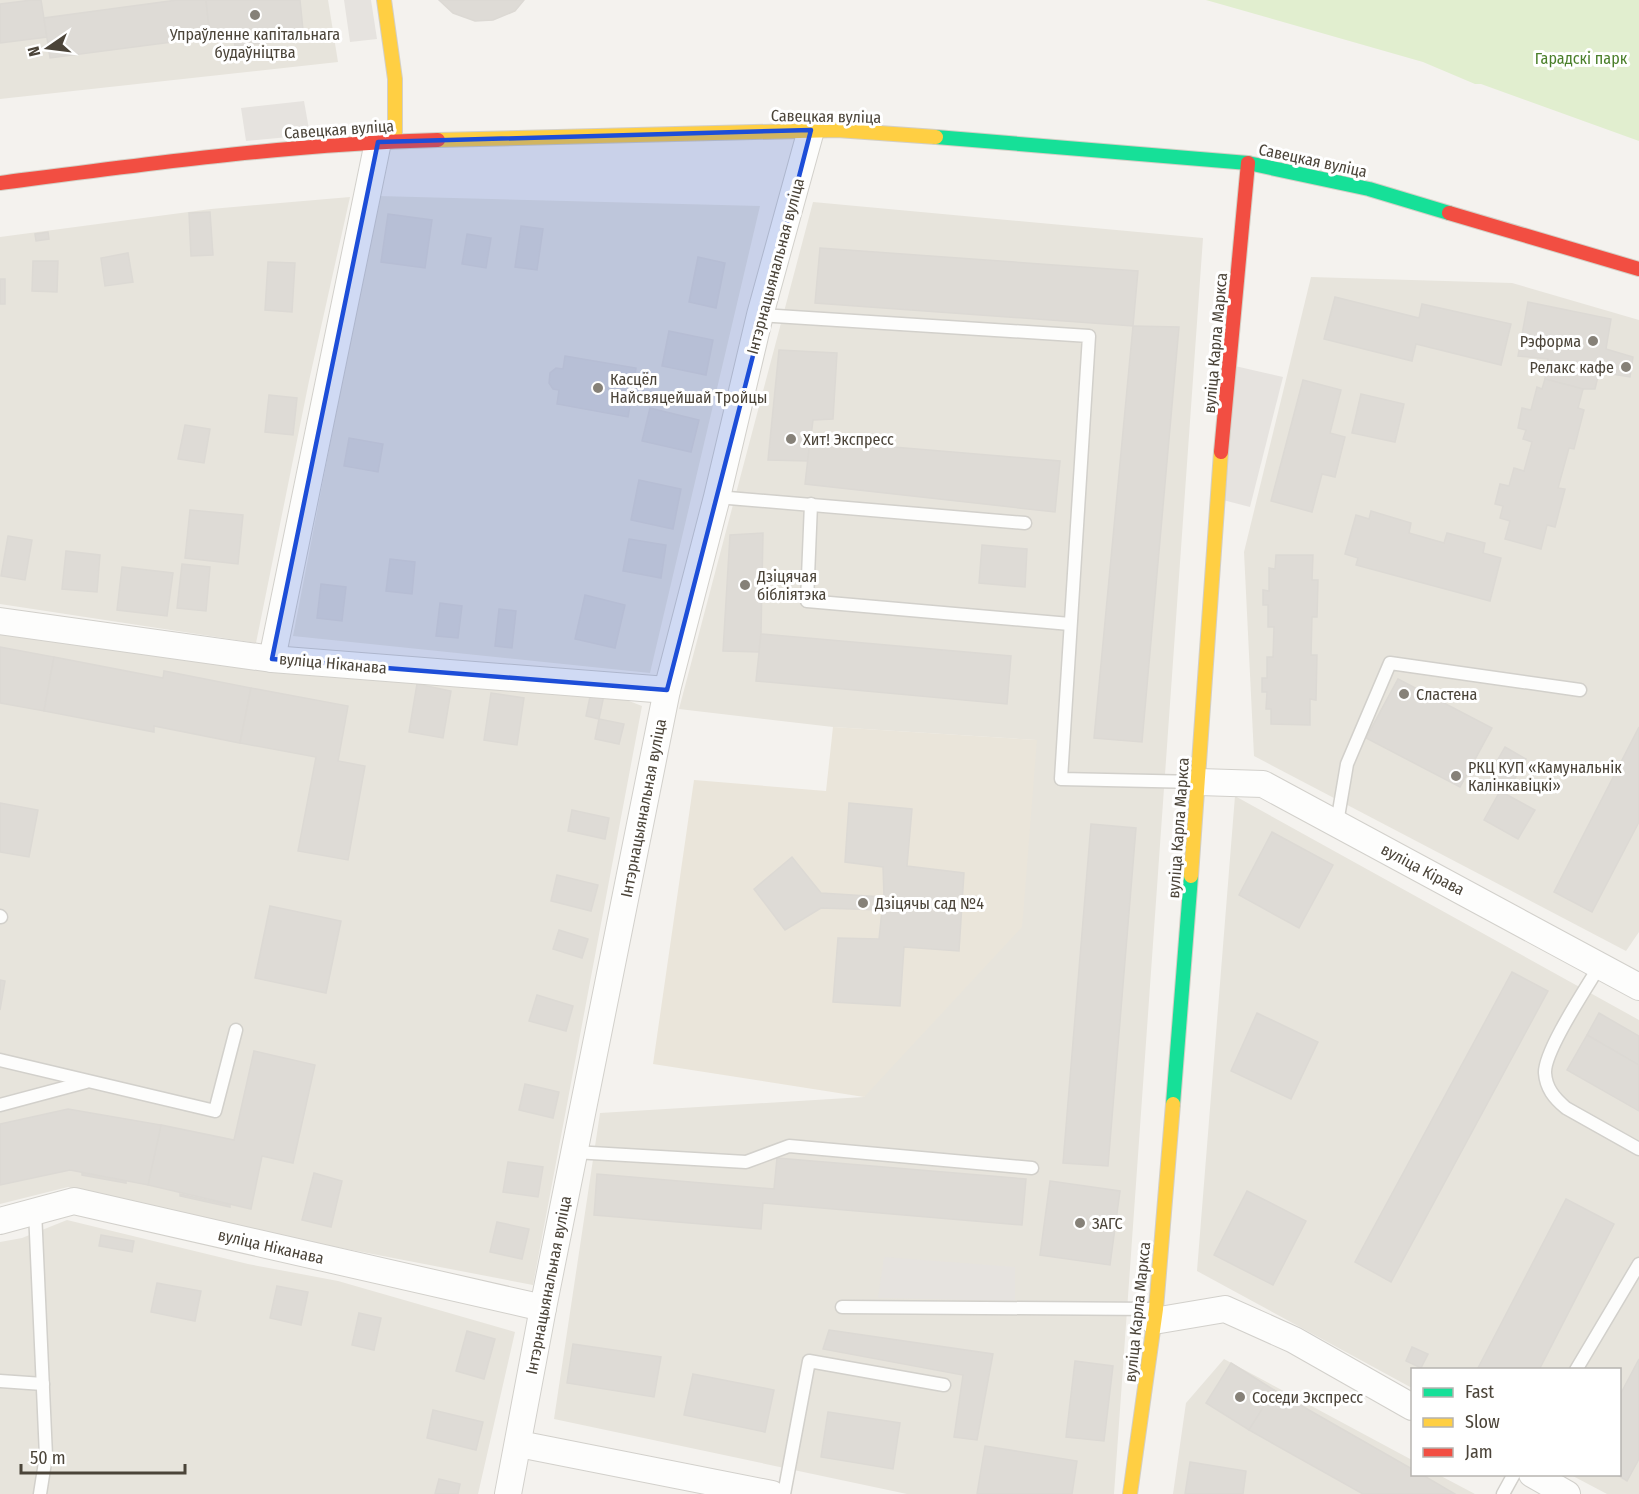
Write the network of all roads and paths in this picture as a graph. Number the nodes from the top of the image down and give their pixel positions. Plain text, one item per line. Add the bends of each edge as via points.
1 (384, 0) edge
2 (811, 130) junction
3 (386, 142) junction
4 (1248, 163) junction
5 (0, 183) edge
6 (1639, 269) edge
7 (760, 315) junction
8 (717, 497) junction
9 (812, 504) junction
10 (1025, 523) dead end
11 (0, 621) edge
12 (1071, 624) junction
13 (272, 658) junction
14 (667, 690) junction
15 (1580, 690) dead end
16 (1199, 782) junction
17 (1336, 823) junction
18 (1600, 965) junction
19 (1639, 987) edge
20 (236, 1030) dead end
21 (0, 1060) edge
22 (90, 1081) junction
23 (0, 1105) edge
24 (1639, 1149) edge
25 (574, 1152) junction
26 (1032, 1168) dead end
27 (35, 1211) junction
28 (0, 1221) edge
29 (1639, 1264) edge
30 (842, 1307) dead end
31 (543, 1308) junction
32 (1155, 1315) junction
33 (1577, 1368) edge
34 (0, 1381) edge
35 (43, 1384) junction
36 (944, 1384) dead end
37 (1411, 1406) edge
38 (519, 1444) junction
39 (1513, 1476) edge
40 (1536, 1476) edge
41 (40, 1494) edge
42 (508, 1494) edge
43 (772, 1494) edge
44 (784, 1494) edge
45 (1130, 1494) edge
46 (1503, 1494) edge
47 (1568, 1494) edge

1 - 3 main road via 395,79
2 - 3 main road, Савецкая вуліца
2 - 4 main road, Савецкая вуліца
2 - 7 street, Інтэрнацыянальная вуліца
3 - 5 main road, Савецкая вуліца via 234,153
3 - 13 street
4 - 6 main road, Савецкая вуліца via 1369,189
4 - 16 main road, вуліца Карла Маркса via 1215,520
7 - 8 street, Інтэрнацыянальная вуліца
7 - 12 lane via 1089,336
8 - 9 lane
8 - 14 street, Інтэрнацыянальная вуліца
9 - 10 lane
9 - 12 lane via 807,601
11 - 13 street, вуліца Ніканава
12 - 16 lane via 1060,779
13 - 14 street, вуліца Ніканава
14 - 25 street, Інтэрнацыянальная вуліца
15 - 17 lane via 1390,663 1347,764
16 - 17 street, вуліца Кірава via 1263,784
16 - 32 main road, вуліца Карла Маркса
17 - 18 street, вуліца Кірава
18 - 19 street, вуліца Кірава
18 - 24 lane via 1548,1054 1548,1088 1566,1108
20 - 22 lane via 215,1111
21 - 22 lane
22 - 23 lane
25 - 26 lane via 746,1162 789,1146
25 - 31 street, Інтэрнацыянальная вуліца
27 - 28 street, вуліца Ніканава
27 - 31 street, вуліца Ніканава via 74,1201
27 - 35 lane
29 - 33 lane
30 - 32 lane
31 - 38 street, Інтэрнацыянальная вуліца
32 - 37 street via 1225,1309 1294,1340
32 - 45 main road, вуліца Карла Маркса
34 - 35 lane
35 - 41 lane via 46,1456
36 - 44 lane via 809,1361
38 - 42 street, Інтэрнацыянальная вуліца
38 - 43 street
39 - 46 lane
40 - 47 street

